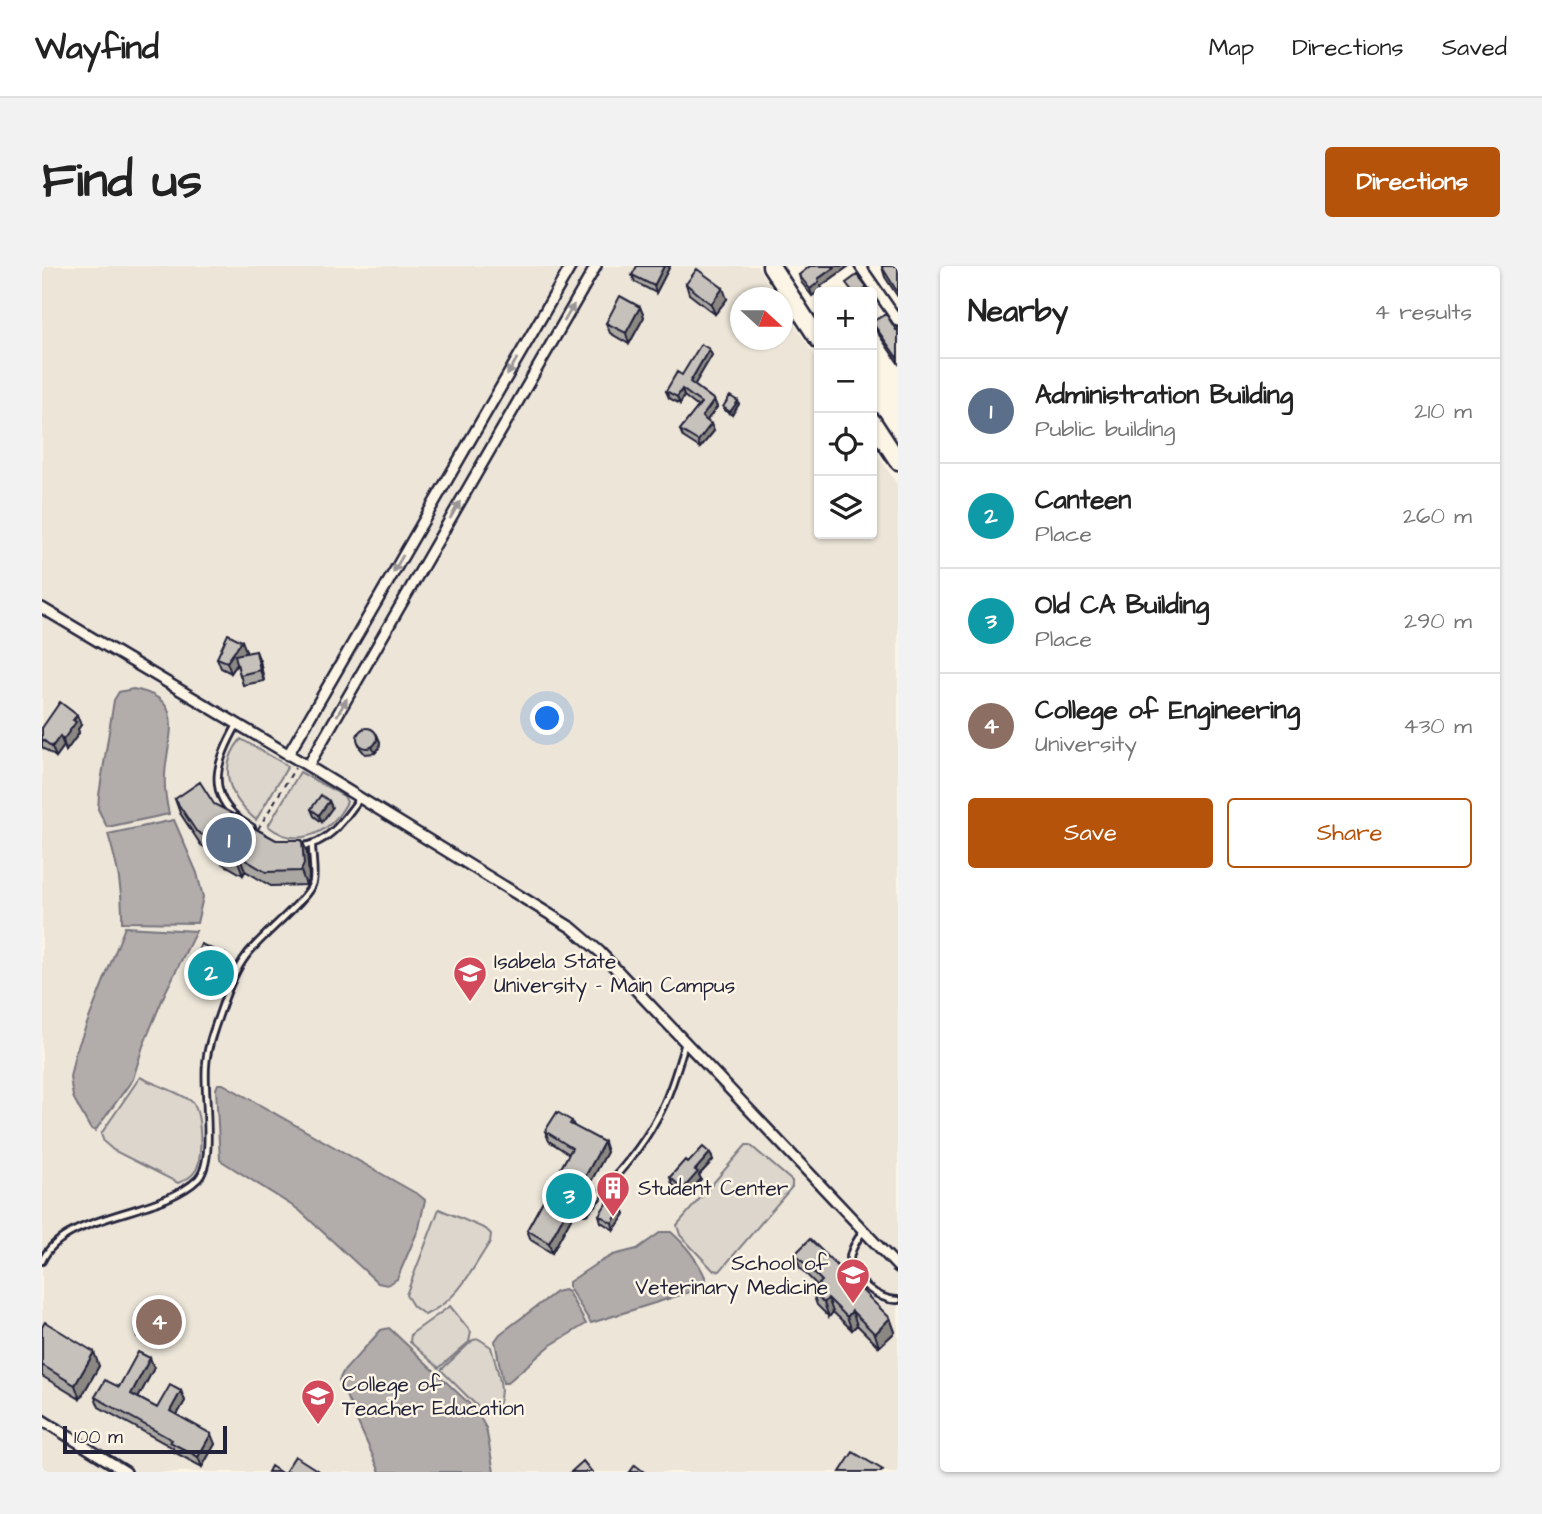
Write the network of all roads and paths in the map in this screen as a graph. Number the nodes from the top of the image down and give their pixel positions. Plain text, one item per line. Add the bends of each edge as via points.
1 (571, 266) edge
2 (596, 266) edge
3 (771, 266) edge
4 (860, 266) edge
5 (898, 321) edge
6 (814, 332) edge
7 (877, 429) edge
8 (898, 461) edge
9 (42, 608) edge
10 (237, 725) junction
11 (288, 755) junction
12 (303, 764) junction
13 (360, 798) junction
14 (257, 830) joint
15 (312, 845) junction
16 (298, 846) edge
17 (685, 1042) junction
18 (585, 1211) dead end
19 (863, 1230) junction
20 (42, 1261) edge
21 (898, 1267) edge
22 (898, 1300) edge
23 (42, 1420) edge
24 (126, 1472) edge

1 -> 11 street
12 -> 2 street
3 - 6 highway
4 - 5 street
7 - 8 highway
9 - 10 street
10 - 11 street
10 - 14 lane via 222,756 216,783 226,808
11 - 12 street
12 - 13 street
12 - 14 path
13 - 15 lane via 333,831
13 - 17 street via 572,928
15 - 16 lane
15 - 20 lane via 312,884 245,957 229,985 210,1041 204,1171 174,1197 61,1238
17 - 18 lane via 656,1121
17 - 19 street
19 - 21 street
19 - 22 lane via 849,1259 852,1268 872,1292
23 - 24 street

